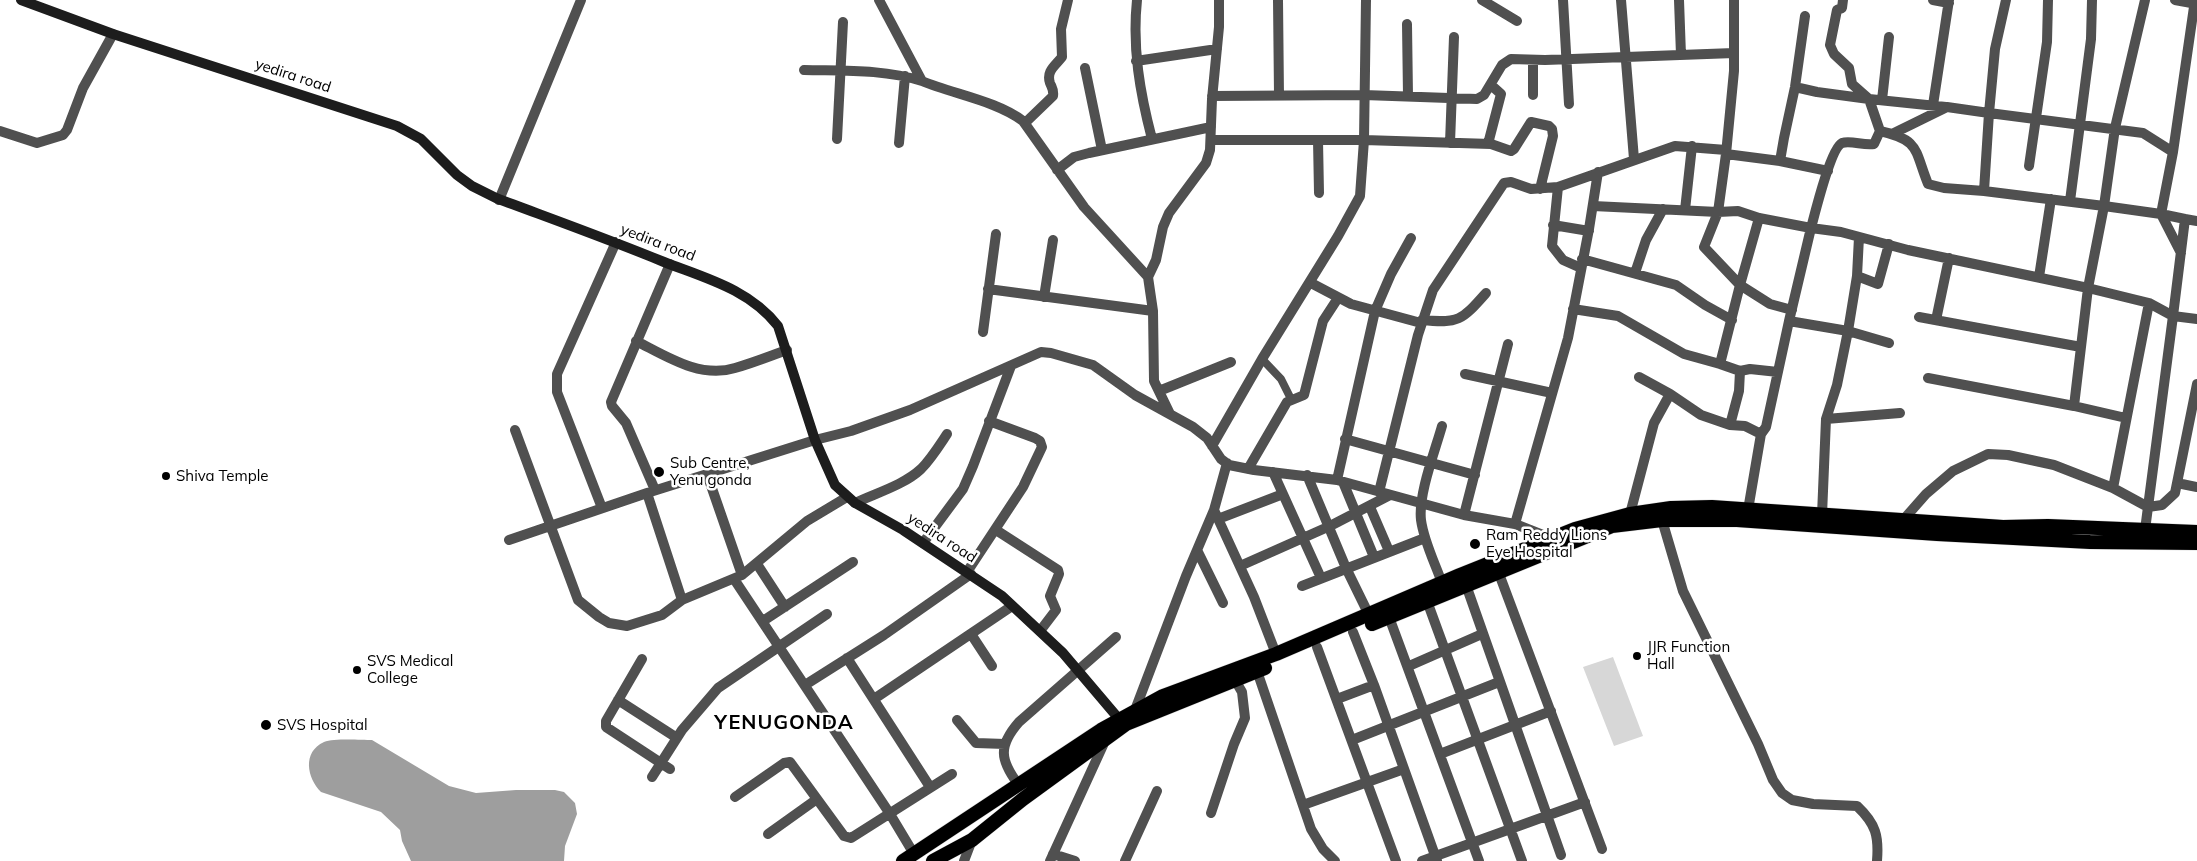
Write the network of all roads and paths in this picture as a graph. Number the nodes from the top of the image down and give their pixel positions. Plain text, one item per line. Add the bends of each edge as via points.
1 (21, 0) edge
2 (581, 0) edge
3 (879, 0) edge
4 (1068, 0) edge
5 (1137, 0) edge
6 (1219, 0) edge
7 (1278, 0) edge
8 (1366, 0) edge
9 (1482, 0) edge
10 (1563, 0) edge
11 (1621, 0) edge
12 (1679, 0) edge
13 (1734, 0) edge
14 (1843, 0) edge
15 (1933, 0) edge
16 (2006, 0) edge
17 (2048, 0) edge
18 (2092, 0) edge
19 (2145, 0) edge
20 (2175, 0) edge
21 (1949, 2) edge
22 (2196, 3) edge
23 (1805, 16) dead end
24 (1517, 20) dead end
25 (843, 22) dead end
26 (1407, 24) dead end
27 (113, 34) junction
28 (1889, 36) dead end
29 (1454, 37) dead end
30 (1216, 49) junction
31 (1734, 52) junction
32 (1680, 55) junction
33 (1625, 57) junction
34 (1567, 59) junction
35 (1533, 60) junction
36 (1136, 61) junction
37 (1085, 68) dead end
38 (804, 70) dead end
39 (840, 71) junction
40 (905, 76) junction
41 (922, 81) junction
42 (1490, 85) junction
43 (1795, 87) junction
44 (1279, 95) junction
45 (1364, 95) junction
46 (1533, 95) dead end
47 (1212, 96) junction
48 (1408, 96) junction
49 (1451, 98) junction
50 (1869, 99) junction
51 (1882, 100) junction
52 (1569, 104) dead end
53 (1933, 106) junction
54 (1947, 107) junction
55 (1989, 113) junction
56 (2037, 119) junction
57 (1025, 124) junction
58 (2079, 124) junction
59 (1211, 127) junction
60 (2115, 128) junction
61 (0, 131) edge
62 (1880, 131) junction
63 (1892, 134) junction
64 (837, 139) dead end
65 (1152, 139) junction
66 (1212, 140) junction
67 (1318, 140) junction
68 (1364, 140) junction
69 (899, 142) dead end
70 (1450, 143) junction
71 (1491, 144) junction
72 (1692, 146) junction
73 (1102, 150) junction
74 (1726, 152) junction
75 (2173, 152) junction
76 (1634, 159) junction
77 (1780, 162) junction
78 (2029, 166) dead end
79 (1057, 170) junction
80 (1828, 171) junction
81 (1598, 172) junction
82 (1558, 187) junction
83 (1540, 189) junction
84 (1984, 190) junction
85 (1319, 193) dead end
86 (2051, 199) junction
87 (499, 200) junction
88 (2070, 202) junction
89 (1593, 206) junction
90 (2104, 206) junction
91 (1663, 209) junction
92 (1685, 210) junction
93 (1718, 212) junction
94 (2161, 214) junction
95 (1759, 218) junction
96 (2185, 219) junction
97 (2197, 221) edge
98 (1554, 225) junction
99 (1811, 228) junction
100 (1589, 231) junction
101 (996, 234) dead end
102 (1859, 237) junction
103 (1411, 238) dead end
104 (1052, 240) dead end
105 (616, 242) junction
106 (1889, 244) junction
107 (2181, 253) junction
108 (1949, 258) junction
109 (1582, 263) junction
110 (670, 264) junction
111 (1635, 273) junction
112 (1857, 276) junction
113 (1148, 277) junction
114 (2039, 277) junction
115 (1311, 282) junction
116 (1740, 285) junction
117 (2088, 288) junction
118 (988, 289) junction
119 (1486, 293) dead end
120 (1044, 297) junction
121 (1338, 298) junction
122 (2148, 303) junction
123 (1572, 309) junction
124 (1375, 311) junction
125 (1153, 312) junction
126 (1790, 315) junction
127 (2173, 316) junction
128 (1919, 317) dead end
129 (2197, 319) edge
130 (1732, 320) junction
131 (1936, 320) junction
132 (1422, 321) junction
133 (1848, 331) junction
134 (983, 332) dead end
135 (636, 341) junction
136 (1889, 343) dead end
137 (1508, 344) dead end
138 (2081, 347) junction
139 (787, 350) junction
140 (1262, 359) junction
141 (1231, 362) dead end
142 (1720, 364) junction
143 (1011, 366) junction
144 (1740, 371) junction
145 (1778, 372) junction
146 (1465, 374) dead end
147 (1639, 377) dead end
148 (1928, 378) dead end
149 (1499, 381) junction
150 (2197, 384) edge
151 (1159, 391) junction
152 (1552, 393) junction
153 (1670, 394) junction
154 (1291, 399) junction
155 (2074, 406) junction
156 (1900, 413) dead end
157 (1170, 414) junction
158 (2126, 418) junction
159 (1826, 419) junction
160 (989, 421) junction
161 (1730, 425) junction
162 (1442, 426) dead end
163 (515, 430) dead end
164 (946, 434) dead end
165 (1761, 434) junction
166 (1345, 439) junction
167 (815, 440) junction
168 (1212, 446) junction
169 (1388, 451) junction
170 (1227, 463) junction
171 (1432, 463) junction
172 (1248, 469) junction
173 (1273, 472) junction
174 (707, 474) junction
175 (1307, 475) junction
176 (1475, 475) junction
177 (1340, 481) junction
178 (2177, 483) junction
179 (2197, 487) edge
180 (2113, 488) junction
181 (651, 492) junction
182 (1379, 492) junction
183 (1283, 494) junction
184 (1390, 495) junction
185 (851, 500) junction
186 (1421, 503) junction
187 (1370, 507) junction
188 (2148, 507) junction
189 (602, 508) junction
190 (1748, 510) junction
191 (1216, 514) junction
192 (1355, 514) junction
193 (1630, 514) junction
194 (1822, 515) junction
195 (1464, 516) junction
196 (1904, 519) junction
197 (1662, 520) junction
198 (1515, 524) junction
199 (549, 526) junction
200 (1328, 526) junction
201 (996, 530) junction
202 (2145, 530) junction
203 (2197, 532) edge
204 (1304, 538) junction
205 (1425, 538) junction
206 (1553, 539) junction
207 (509, 540) dead end
208 (923, 543) junction
209 (2197, 543) edge
210 (1197, 550) junction
211 (1389, 552) junction
212 (1374, 557) junction
213 (853, 562) dead end
214 (757, 564) junction
215 (1240, 566) junction
216 (1346, 568) junction
217 (1498, 571) junction
218 (969, 573) junction
219 (738, 577) junction
220 (1321, 578) junction
221 (1442, 583) junction
222 (1466, 585) junction
223 (1302, 586) dead end
224 (682, 600) junction
225 (1427, 601) junction
226 (1223, 603) dead end
227 (1012, 606) junction
228 (785, 607) junction
229 (827, 614) dead end
230 (1369, 615) junction
231 (1389, 617) junction
232 (763, 621) junction
233 (1040, 631) junction
234 (1353, 632) junction
235 (971, 634) junction
236 (1482, 634) junction
237 (1116, 637) dead end
238 (779, 646) junction
239 (1317, 647) junction
240 (1445, 650) junction
241 (1276, 654) junction
242 (847, 658) junction
243 (642, 659) dead end
244 (992, 666) dead end
245 (1409, 666) junction
246 (1079, 670) junction
247 (1257, 671) junction
248 (1235, 680) junction
249 (1499, 682) junction
250 (805, 685) junction
251 (1374, 685) junction
252 (1462, 696) junction
253 (1337, 698) junction
254 (874, 699) junction
255 (618, 700) junction
256 (1135, 710) junction
257 (1425, 711) junction
258 (1551, 711) junction
259 (1120, 719) junction
260 (957, 720) dead end
261 (1514, 725) junction
262 (1388, 726) junction
263 (677, 738) junction
264 (1107, 738) junction
265 (1352, 740) junction
266 (1477, 740) junction
267 (1005, 744) junction
268 (1440, 754) junction
269 (666, 766) junction
270 (1404, 769) junction
271 (952, 774) dead end
272 (652, 777) dead end
273 (1367, 782) junction
274 (1018, 784) junction
275 (930, 787) junction
276 (1157, 791) dead end
277 (735, 797) dead end
278 (818, 798) junction
279 (1585, 802) junction
280 (1303, 805) junction
281 (1211, 813) dead end
282 (890, 814) junction
283 (1547, 816) junction
284 (1510, 829) junction
285 (768, 834) dead end
286 (972, 840) junction
287 (1472, 843) junction
288 (1602, 849) dead end
289 (1561, 855) dead end
290 (908, 857) edge
291 (1052, 857) edge
292 (1436, 859) edge
293 (933, 861) edge
294 (964, 861) edge
295 (1075, 861) edge
296 (1125, 861) edge
297 (1335, 861) edge
298 (1396, 861) edge
299 (1422, 861) edge
300 (1479, 861) edge
301 (1522, 861) edge
302 (1877, 861) edge

1 - 27 main road, yedira road
2 - 87 street
3 - 41 street
4 - 57 street via 1060,29 1062,57 1049,75 1053,96
5 - 36 street
6 - 30 street
7 - 44 street
8 - 45 street
9 - 24 street
10 - 34 street
11 - 33 street
12 - 32 street
13 - 31 street
14 - 50 street via 1842,8 1837,10 1830,44 1834,54 1850,68 1852,84
15 - 21 street
16 - 55 street via 1995,49
17 - 56 street via 2047,42
18 - 58 street via 2091,40
19 - 60 street
20 - 22 street
21 - 53 street
22 - 75 street
23 - 43 street
25 - 39 street
26 - 48 street
27 - 61 street via 83,88 64,135 37,143
27 - 87 main road, yedira road via 397,126 421,139 472,186
28 - 51 street
29 - 49 street
30 - 36 street
30 - 47 street
31 - 32 street
31 - 74 street
32 - 33 street
33 - 34 street
33 - 76 street
34 - 35 street
34 - 52 street
35 - 42 street via 1506,60
35 - 46 street
36 - 65 street
37 - 73 street
38 - 39 street
39 - 40 street via 874,71
39 - 64 street
40 - 41 street
40 - 69 street
41 - 57 street via 1007,111
42 - 49 street via 1481,98
42 - 71 street via 1501,94 1489,140
43 - 50 street
43 - 77 street
44 - 45 street
44 - 47 street
45 - 48 street
45 - 68 street
47 - 59 street
48 - 49 street
49 - 70 street
50 - 51 street
50 - 62 street
51 - 53 street
53 - 54 street
54 - 55 street
54 - 63 street
55 - 56 street
55 - 84 street
56 - 58 street
56 - 78 street
57 - 79 street
58 - 60 street
58 - 88 street
59 - 65 street
59 - 66 street
60 - 75 street via 2143,133
60 - 90 street
62 - 63 street
62 - 80 street via 1874,144 1841,144 1833,153
63 - 84 street via 1909,140 1918,154 1928,184
65 - 73 street
66 - 67 street
66 - 113 street via 1206,163 1169,213
67 - 68 street
67 - 85 street
68 - 70 street
68 - 115 street via 1360,196
70 - 71 street
71 - 83 street via 1514,150 1531,122 1552,129
72 - 74 street
72 - 76 street via 1675,146
72 - 92 street
73 - 79 street via 1074,157
74 - 77 street
74 - 93 street
75 - 94 street
76 - 81 street
77 - 80 street
79 - 113 street via 1084,207
80 - 99 street
81 - 82 street
81 - 89 street
82 - 83 street
82 - 98 street
83 - 132 street via 1509,181 1504,183 1433,290
84 - 86 street
86 - 88 street
86 - 114 street
87 - 105 main road, yedira road
88 - 90 street
89 - 91 street
89 - 100 street
90 - 94 street
90 - 117 street
91 - 92 street
91 - 111 street via 1646,240
92 - 93 street
93 - 95 street via 1738,211
93 - 116 street via 1704,247
94 - 96 street
94 - 107 street
95 - 99 street
95 - 116 street
96 - 97 street
96 - 107 street
98 - 100 street
98 - 109 street via 1551,243 1554,249 1566,262
99 - 102 street
99 - 126 street
100 - 109 street
101 - 118 street
102 - 106 street
102 - 112 street
103 - 124 street
104 - 120 street
105 - 110 main road, yedira road
105 - 189 street via 557,374 556,384 556,392
106 - 108 street
106 - 112 street via 1878,284
107 - 127 street
108 - 114 street
108 - 131 street
109 - 111 street
109 - 123 street
110 - 135 street
110 - 139 main road, yedira road via 750,299 778,326
111 - 130 street via 1676,285
112 - 133 street
113 - 125 street
114 - 117 street
115 - 121 street
115 - 140 street
116 - 126 street
116 - 130 street
117 - 122 street
117 - 138 street
118 - 120 street
118 - 134 street
119 - 132 street via 1457,320
120 - 125 street
121 - 124 street
121 - 154 street via 1323,321 1304,394
122 - 127 street
122 - 158 street
123 - 142 street via 1618,316 1684,354
123 - 152 street via 1568,338
124 - 132 street
124 - 166 street
125 - 151 street via 1154,372
126 - 133 street
126 - 145 street
127 - 129 street
127 - 188 street
128 - 131 street
130 - 142 street
131 - 138 street
132 - 169 street
133 - 136 street
133 - 159 street
135 - 139 street via 687,366 710,370 734,369
135 - 181 street via 612,398 612,406 626,422
137 - 149 street
138 - 155 street
139 - 167 main road, yedira road
140 - 154 street via 1281,379
140 - 168 street
141 - 151 street
142 - 144 street
143 - 157 street via 1041,352 1085,362
143 - 160 street
143 - 167 street via 926,405
144 - 145 street
144 - 161 street via 1739,391
145 - 165 street via 1766,427
146 - 149 street
147 - 153 street
148 - 155 street
149 - 152 street
149 - 176 street
150 - 178 street
151 - 157 street
152 - 198 street
153 - 161 street via 1701,415
153 - 193 street via 1654,423
154 - 172 street
155 - 158 street
156 - 159 street
157 - 168 street via 1193,427
158 - 180 street
159 - 194 street
160 - 201 street via 1035,438 1042,447 1023,487
160 - 208 street via 963,489
161 - 165 street via 1744,426
162 - 171 street
163 - 199 street
164 - 185 street via 920,471
165 - 190 street
166 - 169 street
166 - 177 street
167 - 174 street
167 - 185 main road, yedira road via 834,486
168 - 170 street
169 - 171 street
169 - 182 street
170 - 172 street
170 - 191 street
171 - 176 street
171 - 186 street
172 - 173 street
173 - 175 street
173 - 183 street
174 - 181 street
174 - 219 street
175 - 177 street
175 - 200 street
176 - 195 street
177 - 182 street
177 - 192 street
178 - 179 street
178 - 188 street via 2175,493 2162,505
180 - 188 street
180 - 196 street via 2054,465 1988,454 1953,471
181 - 189 street
181 - 224 street
182 - 184 street
183 - 191 street
183 - 204 street
184 - 186 street
184 - 187 street
185 - 208 main road, yedira road
185 - 214 street via 807,521
186 - 195 street
186 - 205 street
187 - 192 street
187 - 211 street
188 - 202 street
189 - 199 street
190 - 193 highway via 1671,508
190 - 194 highway
191 - 210 street
191 - 215 street
192 - 200 street
192 - 212 street
193 - 206 highway via 1575,529
194 - 196 highway
195 - 198 street
196 - 202 highway
197 - 209 highway via 1737,520 1936,534
197 - 217 highway via 1612,526
197 - 302 street via 1683,591 1773,780 1792,800 1857,806 1874,827 1878,840
198 - 206 street
199 - 207 street
199 - 224 street via 578,600 599,618 627,626 662,614
200 - 204 street
200 - 216 street
201 - 218 street
201 - 233 street via 1058,570 1050,596 1056,610
202 - 203 highway
204 - 215 street
204 - 220 street
205 - 211 street
205 - 221 street
206 - 221 highway
208 - 218 main road, yedira road
210 - 226 street
210 - 256 street
211 - 212 street
212 - 216 street
213 - 228 street
214 - 219 street
214 - 228 street
215 - 241 street
216 - 220 street
216 - 230 street
217 - 222 highway
217 - 258 street
218 - 227 main road, yedira road
218 - 242 street
219 - 224 street
219 - 232 street
220 - 223 street
221 - 230 highway
222 - 225 highway
222 - 236 street
225 - 231 highway
225 - 240 street
227 - 233 main road, yedira road
227 - 235 street
228 - 232 street
229 - 238 street
230 - 241 highway
231 - 234 highway
231 - 245 street
232 - 238 street
233 - 246 main road, yedira road
234 - 239 highway
234 - 251 street
235 - 244 street
235 - 254 street
236 - 240 street
236 - 249 street
237 - 246 street
238 - 250 street
238 - 263 street via 718,688
239 - 247 highway
239 - 253 street
240 - 245 street
240 - 252 street
241 - 256 highway via 1163,696
242 - 250 street
242 - 254 street
243 - 255 street
245 - 257 street
246 - 259 main road, yedira road
246 - 267 street via 1018,722
247 - 248 highway
247 - 280 street
248 - 264 highway via 1126,724
248 - 281 street via 1242,692 1245,718
249 - 252 street
249 - 261 street
250 - 282 street
251 - 253 street
251 - 262 street
252 - 257 street
252 - 266 street
253 - 265 street
254 - 275 street
255 - 263 street
255 - 269 street via 606,727
256 - 259 highway
257 - 262 street
257 - 268 street
258 - 261 street
258 - 279 street
259 - 274 highway
260 - 267 street via 976,743
261 - 266 street
261 - 283 street
262 - 265 street
262 - 270 street
263 - 269 street
264 - 286 highway
264 - 291 street
265 - 273 street
266 - 268 street
266 - 284 street
267 - 274 street via 1006,768
268 - 287 street
269 - 272 street
270 - 273 street
270 - 292 street
271 - 275 street
273 - 280 street
273 - 298 street
274 - 290 highway
275 - 282 street
276 - 296 street
277 - 278 street via 788,761
278 - 282 street via 847,838 854,837
278 - 285 street
279 - 283 street
279 - 288 street
280 - 297 street via 1322,849
282 - 290 street
283 - 284 street
283 - 289 street
284 - 287 street
284 - 301 street
286 - 293 highway
286 - 294 street
287 - 292 street
287 - 300 street
291 - 295 street
292 - 299 street

